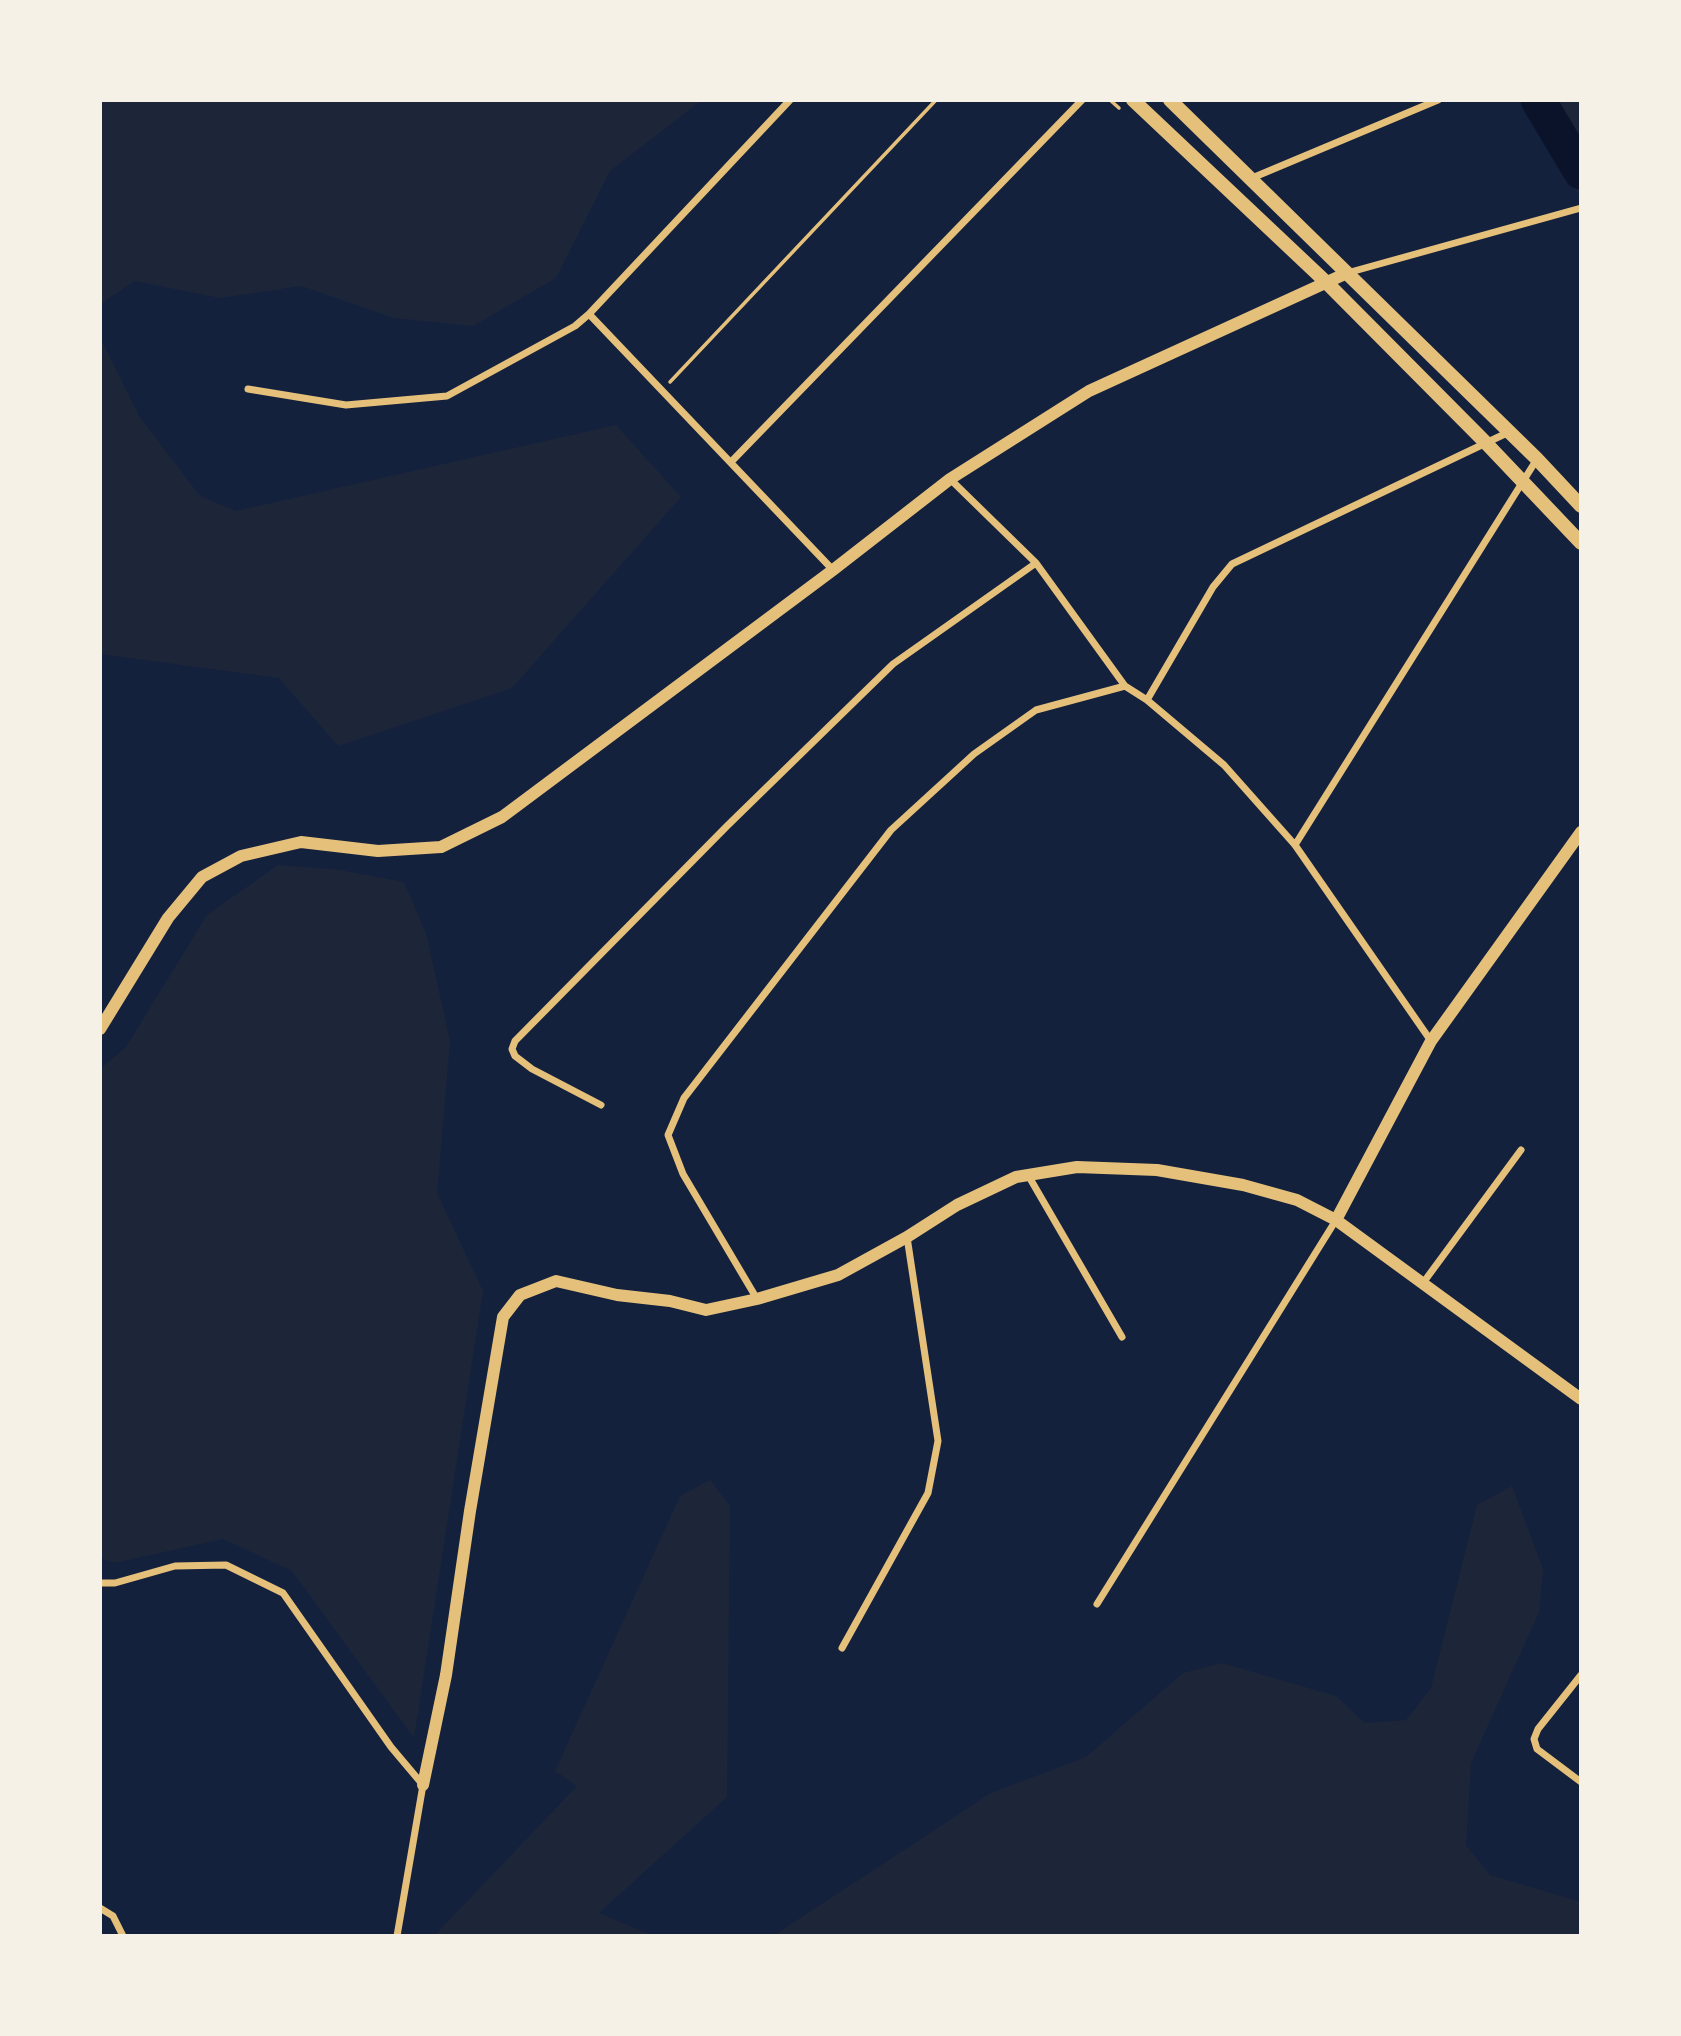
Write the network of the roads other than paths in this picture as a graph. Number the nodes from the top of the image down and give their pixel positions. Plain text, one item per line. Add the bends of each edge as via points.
1 (790, 100) edge
2 (1082, 100) edge
3 (1133, 100) edge
4 (1170, 100) edge
5 (1438, 100) edge
6 (1251, 178) junction
7 (1581, 208) edge
8 (1347, 273) junction
9 (1327, 283) junction
10 (589, 314) junction
11 (248, 389) dead end
12 (1509, 432) junction
13 (1486, 443) junction
14 (1536, 459) junction
15 (730, 462) junction
16 (950, 479) junction
17 (1522, 481) junction
18 (1581, 506) edge
19 (1581, 543) edge
20 (1035, 563) junction
21 (834, 570) junction
22 (1125, 687) junction
23 (1147, 700) junction
24 (1579, 839) edge
25 (1295, 845) junction
26 (100, 1029) edge
27 (1431, 1041) junction
28 (601, 1105) dead end
29 (1521, 1150) dead end
30 (1028, 1175) junction
31 (1336, 1220) junction
32 (907, 1237) junction
33 (1423, 1283) junction
34 (757, 1299) junction
35 (1122, 1337) dead end
36 (1581, 1399) edge
37 (100, 1583) edge
38 (1097, 1604) dead end
39 (842, 1648) dead end
40 (1581, 1675) edge
41 (1581, 1782) edge
42 (424, 1785) junction
43 (100, 1908) edge
44 (122, 1936) edge
45 (397, 1936) edge

1 - 10 street
2 - 15 street
3 - 9 main road
4 - 6 main road
5 - 6 street
6 - 8 main road
7 - 8 street
8 - 9 street
8 - 12 main road
9 - 13 main road
9 - 16 street via 1088,391
10 - 11 street via 447,396 346,404
10 - 15 street
12 - 13 street
12 - 14 main road
13 - 17 main road
13 - 23 street via 1232,564 1213,587
14 - 17 street
14 - 18 main road
15 - 21 street
16 - 20 street
16 - 21 street
17 - 19 main road
17 - 25 street
20 - 22 street
20 - 28 street via 893,664 515,1041 515,1056
21 - 26 street via 502,817 441,847 379,851 301,842 241,856 202,877 169,918
22 - 23 street
22 - 34 street via 1035,710 975,754 891,830 684,1098 668,1135 683,1174
23 - 25 street via 1224,765
24 - 27 street
25 - 27 street
27 - 31 street
29 - 33 street
30 - 31 street via 1077,1167 1157,1170 1297,1200
30 - 32 street via 957,1205
30 - 35 street
31 - 33 street
31 - 38 street
32 - 34 street via 838,1275
32 - 39 street via 938,1441 928,1493
33 - 36 street
34 - 42 street via 706,1310 556,1282 520,1295 503,1317
37 - 42 street via 175,1566 226,1565 283,1593 391,1747
40 - 41 street via 1534,1739 1537,1749
42 - 45 street
43 - 44 street via 113,1916

